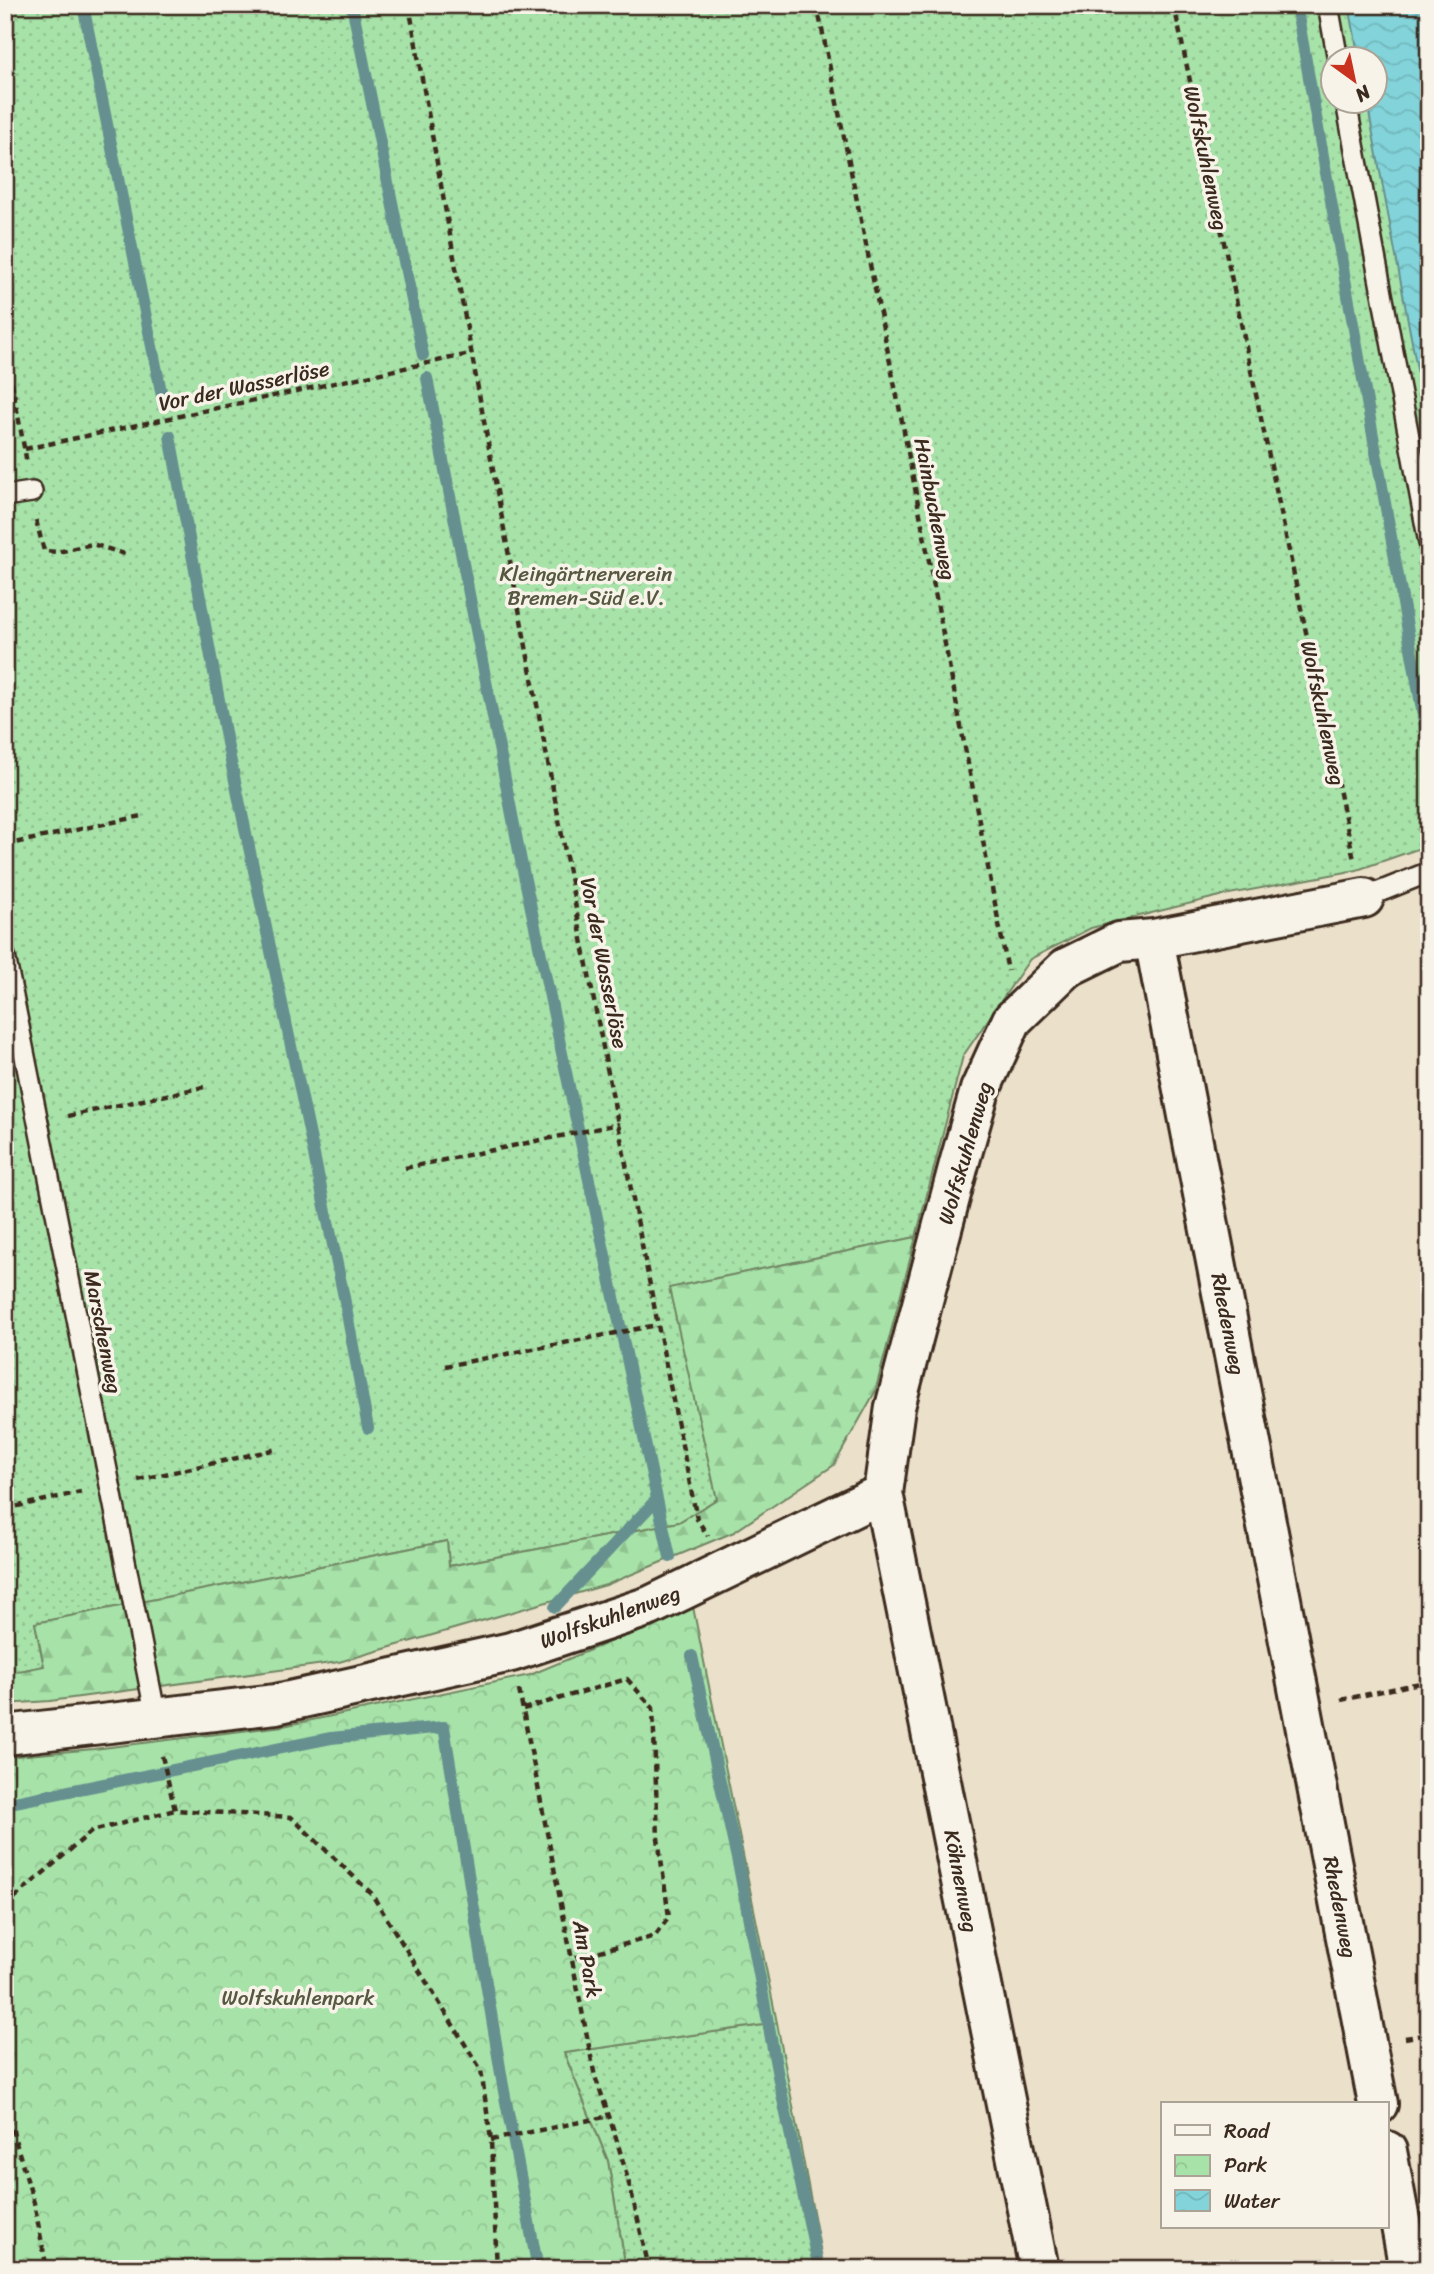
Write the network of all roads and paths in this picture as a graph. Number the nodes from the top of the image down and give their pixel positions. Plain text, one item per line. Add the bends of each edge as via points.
1 (409, 5) edge
2 (817, 5) edge
3 (1174, 5) edge
4 (1328, 5) edge
5 (1335, 46) edge
6 (1349, 116) edge
7 (5, 347) edge
8 (470, 354) junction
9 (25, 449) junction
10 (32, 492) junction
11 (5, 496) edge
12 (1429, 542) edge
13 (125, 554) dead end
14 (142, 816) dead end
15 (5, 845) edge
16 (1429, 872) edge
17 (1364, 898) junction
18 (1154, 939) junction
19 (5, 956) edge
20 (1012, 1020) junction
21 (204, 1087) dead end
22 (38, 1122) junction
23 (619, 1124) junction
24 (405, 1168) dead end
25 (657, 1325) junction
26 (444, 1366) dead end
27 (883, 1493) junction
28 (730, 1569) junction
29 (511, 1652) junction
30 (1429, 1681) edge
31 (523, 1709) junction
32 (1302, 1709) junction
33 (5, 1734) edge
34 (159, 1735) junction
35 (175, 1810) junction
36 (5, 1906) edge
37 (570, 1959) junction
38 (1378, 2102) edge
39 (5, 2106) edge
40 (610, 2116) junction
41 (491, 2140) junction
42 (1388, 2156) edge
43 (496, 2268) edge
44 (47, 2269) edge
45 (649, 2269) edge
46 (1039, 2269) edge
47 (1409, 2269) edge

1 - 8 path, Vor der Wasserlöse
2 - 20 path, Hainbuchenweg via 1005,947
3 - 17 path, Wolfskuhlenweg
4 - 5 lane
6 - 12 lane
7 - 9 path
8 - 9 path, Vor der Wasserlöse
8 - 23 path, Vor der Wasserlöse
9 - 10 path
10 - 11 lane
10 - 13 path via 44,551 92,544
14 - 15 path
16 - 17 lane
17 - 18 street, Wolfskuhlenweg
18 - 20 street, Wolfskuhlenweg via 1119,942 1066,968
18 - 32 street, Rhedenweg
19 - 22 lane, Marschenweg
20 - 27 street, Wolfskuhlenweg via 980,1090 959,1164 895,1407
21 - 22 path
22 - 34 lane, Marschenweg
23 - 24 path
23 - 25 path, Vor der Wasserlöse
25 - 26 path
25 - 28 path, Vor der Wasserlöse via 697,1520
27 - 28 street, Wolfskuhlenweg
27 - 46 street, Köhnenweg
28 - 29 street, Wolfskuhlenweg via 650,1606
29 - 31 path, Am Park
29 - 34 street, Wolfskuhlenweg
30 - 32 path
31 - 37 path, Am Park
31 - 37 path via 627,1679 653,1708 658,1838 669,1917 655,1936
32 - 38 street, Rhedenweg
33 - 34 street, Wolfskuhlenweg
34 - 35 path
35 - 36 path via 92,1831
35 - 41 path via 291,1817 371,1893 481,2070
37 - 40 path, Am Park via 595,2077
39 - 44 path via 34,2203
40 - 41 path
40 - 45 path, Am Park
41 - 43 path
42 - 47 street

